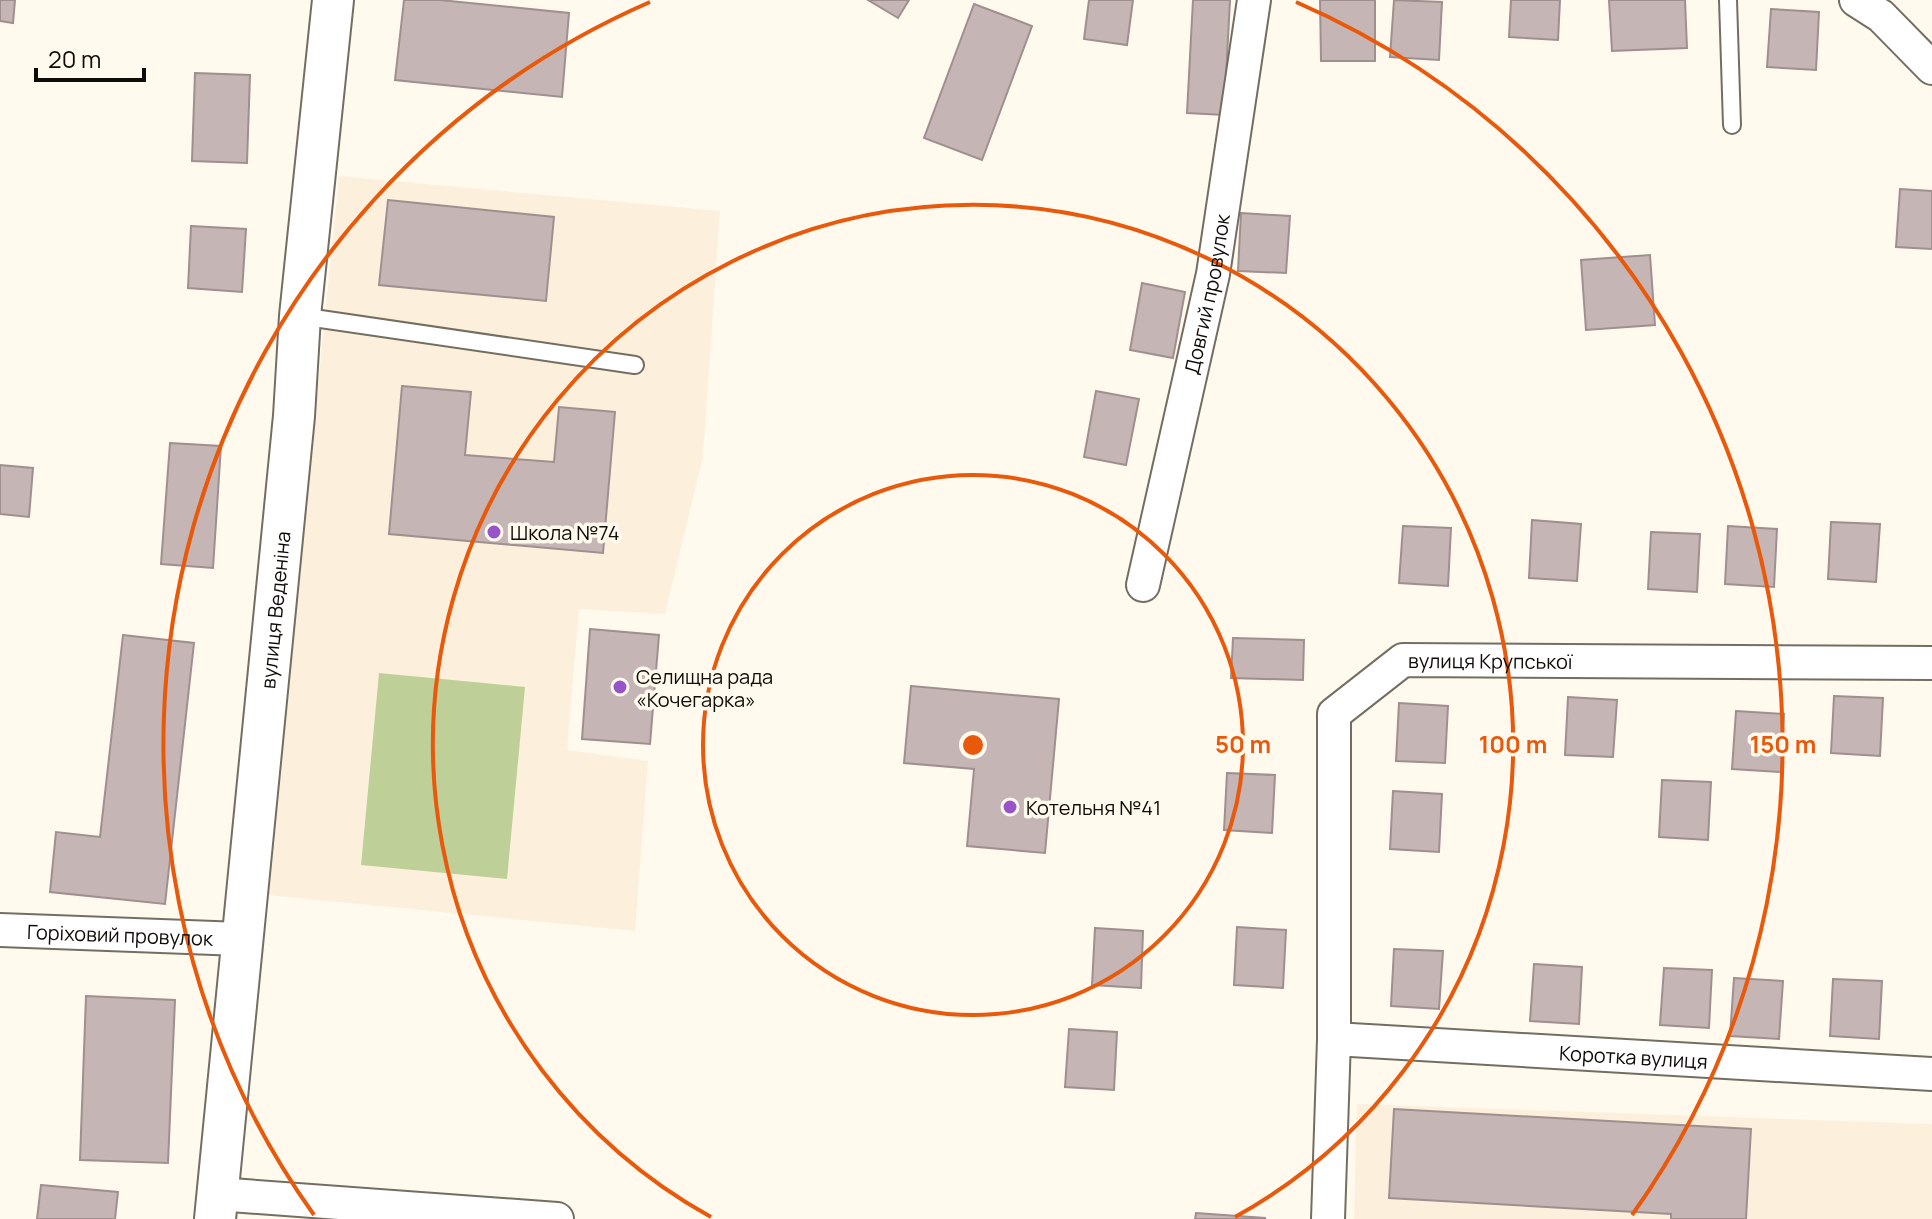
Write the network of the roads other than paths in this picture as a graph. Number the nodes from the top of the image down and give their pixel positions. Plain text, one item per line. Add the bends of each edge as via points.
1 (333, 0) edge
2 (1254, 0) edge
3 (1728, 0) edge
4 (1856, 0) edge
5 (1932, 68) edge
6 (1732, 125) dead end
7 (300, 316) junction
8 (635, 365) dead end
9 (1143, 585) dead end
10 (1932, 663) edge
11 (0, 930) edge
12 (241, 939) junction
13 (1334, 1039) junction
14 (1932, 1074) edge
15 (216, 1207) edge
16 (557, 1219) edge
17 (1328, 1219) edge

1 - 7 street, вулиця Веденіна
2 - 9 street, Довгий провулок via 1213,274
3 - 6 lane
4 - 5 street via 1881,16
7 - 8 lane
7 - 12 street, вулиця Веденіна
10 - 13 street, вулиця Крупської via 1403,660 1334,714
11 - 12 street, Горіховий провулок
12 - 15 street, вулиця Веденіна
13 - 14 street, Коротка вулиця
13 - 17 street, вулиця Крупської
15 - 16 street

